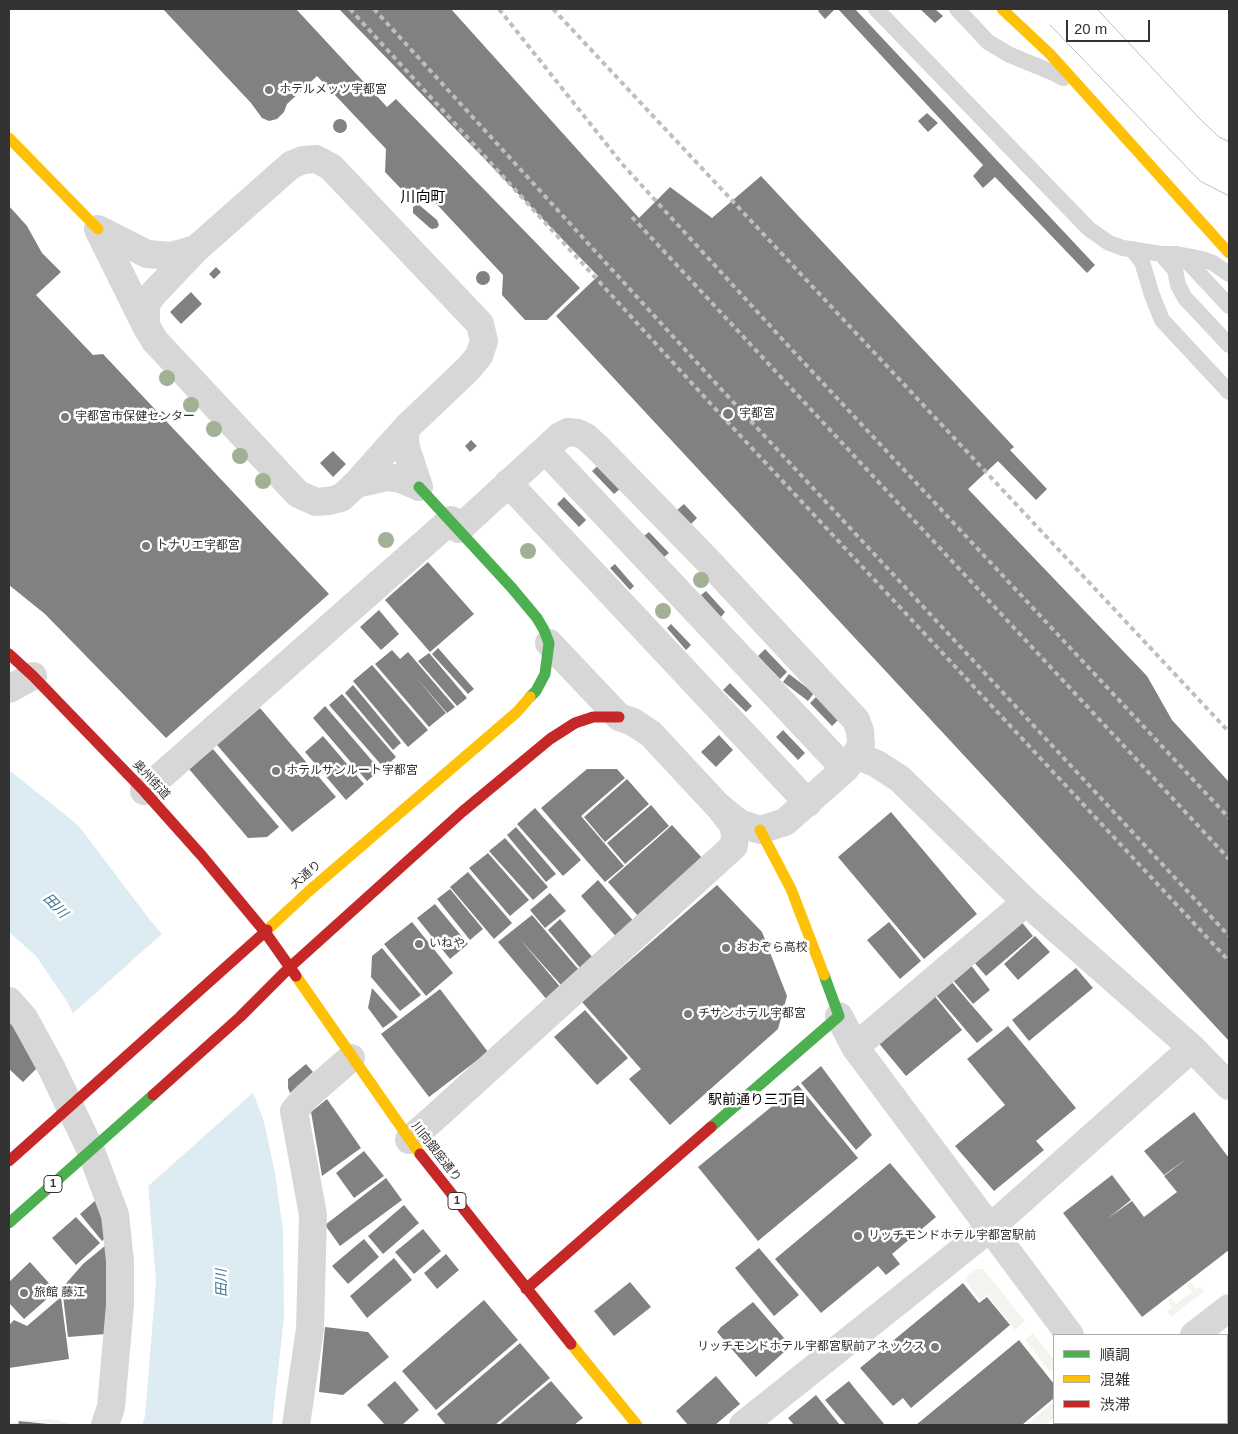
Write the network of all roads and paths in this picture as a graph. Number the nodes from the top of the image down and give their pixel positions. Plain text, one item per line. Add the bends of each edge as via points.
1 (876, 9) edge
2 (957, 9) edge
3 (1002, 9) edge
4 (1088, 95) junction
5 (9, 138) edge
6 (98, 229) junction
7 (196, 249) junction
8 (1132, 249) junction
9 (1229, 253) edge
10 (1169, 254) junction
11 (1229, 274) edge
12 (1229, 306) edge
13 (146, 326) junction
14 (1229, 345) edge
15 (1229, 392) edge
16 (406, 428) junction
17 (545, 450) junction
18 (508, 483) junction
19 (356, 484) junction
20 (419, 488) junction
21 (455, 524) junction
22 (549, 643) junction
23 (9, 654) edge
24 (33, 676) junction
25 (9, 689) edge
26 (619, 717) junction
27 (851, 762) junction
28 (144, 791) junction
29 (808, 803) junction
30 (718, 806) junction
31 (760, 830) junction
32 (1026, 902) junction
33 (265, 932) junction
34 (290, 967) junction
35 (9, 1001) edge
36 (839, 1016) junction
37 (855, 1047) junction
38 (1192, 1048) junction
39 (351, 1058) junction
40 (1229, 1086) edge
41 (73, 1104) junction
42 (409, 1140) junction
43 (94, 1148) junction
44 (9, 1161) edge
45 (9, 1223) edge
46 (990, 1228) junction
47 (526, 1289) junction
48 (1229, 1308) edge
49 (1069, 1334) edge
50 (1195, 1334) edge
51 (105, 1425) edge
52 (296, 1425) edge
53 (636, 1425) edge
54 (743, 1425) edge

1 - 8 lane via 1082,223 1110,243
2 - 4 lane via 988,42 1010,55 1054,72
3 - 4 main road
4 - 9 main road
5 - 6 main road
6 - 7 street via 147,254 171,256
6 - 13 street
7 - 13 street via 146,304
7 - 16 street via 291,165 316,159 331,167 480,324 484,341 479,356
8 - 10 lane
8 - 15 lane via 1142,262 1162,320
10 - 11 lane via 1213,263
10 - 12 lane via 1190,264
10 - 14 lane via 1185,298
13 - 19 street via 155,341 298,494 316,502 328,501 340,498
16 - 19 street
16 - 20 street via 406,448
17 - 18 street
17 - 27 street
17 - 27 street via 568,432 586,437 599,449 856,720 860,744
18 - 21 street
18 - 29 street
19 - 20 street via 386,477 401,479
20 - 21 main road
21 - 22 main road via 537,618
21 - 28 street
22 - 26 street
22 - 33 main road, 大通り via 544,674 527,703
23 - 24 main road, 奥州街道
24 - 25 street
24 - 28 main road, 奥州街道
26 - 30 street via 651,734
26 - 34 main road via 593,717 575,723 550,739 462,812
27 - 29 street
27 - 32 street via 877,764 900,779
28 - 33 main road, 奥州街道
29 - 31 street via 785,822
30 - 31 street via 739,824
30 - 42 street via 733,825 734,846
31 - 36 main road via 791,889
32 - 37 street
32 - 38 street
33 - 34 main road, 川向銀座通り / 1
33 - 41 main road, 大通り
34 - 39 main road, 川向銀座通り / 1
34 - 43 main road, 1 via 254,1005
35 - 41 street via 24,1018
36 - 37 street
36 - 47 main road
37 - 46 street
38 - 40 street
38 - 46 street
39 - 42 main road, 川向銀座通り / 1
39 - 52 street via 294,1111 313,1215 310,1329
41 - 43 street
41 - 44 main road, 大通り
42 - 47 main road, 川向銀座通り / 1
43 - 45 main road, 1
43 - 51 street via 115,1215 120,1261 120,1305 111,1407
46 - 49 street
46 - 54 street
47 - 53 main road, 川向銀座通り / 1
48 - 50 street

